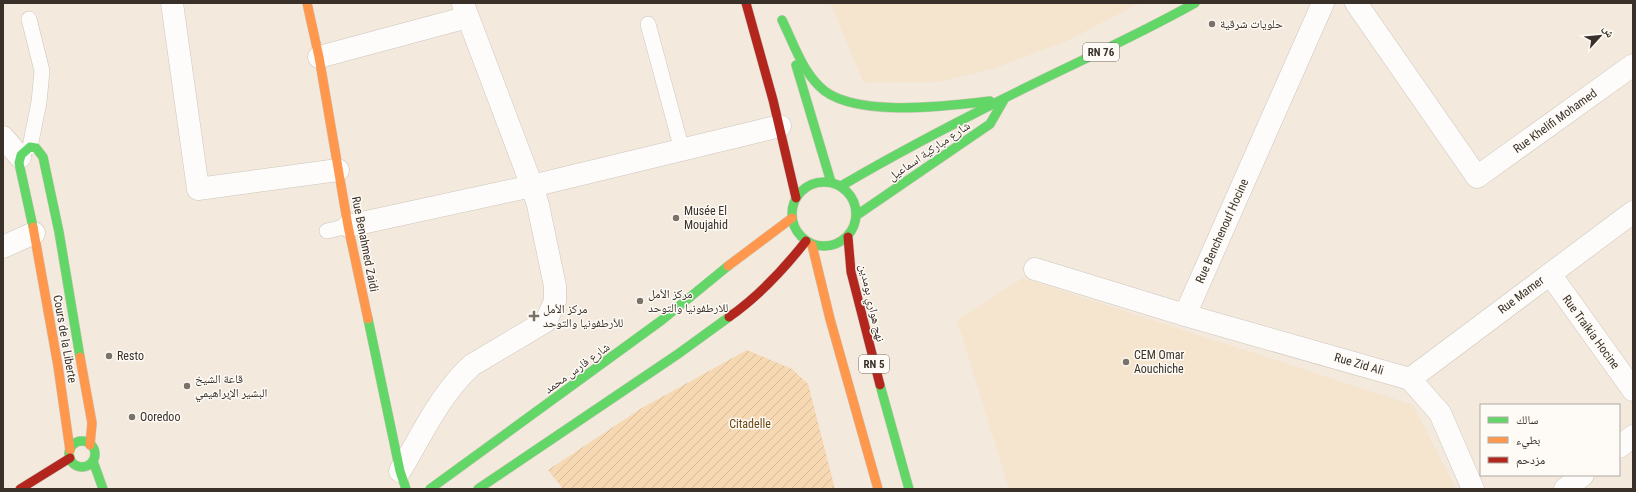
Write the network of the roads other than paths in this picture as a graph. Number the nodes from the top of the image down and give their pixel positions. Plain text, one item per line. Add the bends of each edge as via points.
1 (172, 3) edge
2 (307, 3) edge
3 (746, 3) edge
4 (1195, 3) edge
5 (1323, 3) edge
6 (1356, 3) edge
7 (779, 9) dead end
8 (465, 10) edge
9 (30, 19) dead end
10 (782, 20) junction
11 (648, 24) dead end
12 (318, 57) junction
13 (1633, 65) edge
14 (1005, 98) junction
15 (780, 126) junction
16 (3, 137) edge
17 (682, 150) junction
18 (25, 152) junction
19 (338, 170) junction
20 (831, 182) junction
21 (532, 186) junction
22 (841, 186) junction
23 (796, 198) junction
24 (1633, 212) edge
25 (857, 215) junction
26 (792, 218) junction
27 (348, 226) junction
28 (327, 231) dead end
29 (34, 233) junction
30 (848, 237) junction
31 (809, 243) junction
32 (3, 247) edge
33 (1035, 269) dead end
34 (1550, 274) junction
35 (1185, 316) junction
36 (1410, 379) junction
37 (1633, 390) edge
38 (1633, 436) edge
39 (90, 445) junction
40 (1620, 446) edge
41 (70, 454) junction
42 (93, 460) junction
43 (79, 466) junction
44 (1582, 476) edge
45 (84, 477) dead end
46 (403, 480) edge
47 (20, 489) edge
48 (103, 489) edge
49 (430, 489) edge
50 (478, 489) edge
51 (878, 489) edge
52 (909, 489) edge
53 (1473, 489) edge
54 (1565, 489) edge

1 - 19 street via 198,190
2 - 12 street, Rue Benahmed Zaidi
3 - 15 street
4 - 14 street, شارع مباركية اسماعيل / RN 76 via 1151,28
5 - 35 street, Rue Benchenouf Hocine
6 - 13 street, Rue Khelifi Mohamed via 1477,177
7 - 10 street
8 - 12 street
8 - 21 street
9 - 18 lane via 42,71 39,102
10 - 14 street via 810,75 826,93 835,97 856,104 894,107 961,104
10 - 20 street
11 - 17 lane
12 - 19 street, Rue Benahmed Zaidi
14 - 22 street, شارع مباركية اسماعيل / RN 76
14 - 25 street, شارع مباركية اسماعيل via 990,124
15 - 17 street
15 - 23 street
16 - 18 street
17 - 21 street
18 - 29 street, Cours de la Liberte via 19,167
18 - 39 street, Cours de la Liberte via 36,148 43,157 60,232 92,423
19 - 27 street, Rue Benahmed Zaidi
20 - 22 street
20 - 23 street via 811,185 802,190
21 - 27 street
21 - 46 street via 553,270 555,301 551,312 546,321 467,370 443,399
22 - 25 street via 853,198
23 - 26 street
24 - 34 street, Rue Mamer
25 - 30 street
26 - 31 street via 799,235
26 - 49 street, شارع فارس محمد via 737,258 662,320
27 - 28 lane
27 - 46 street, Rue Benahmed Zaidi
29 - 32 street
29 - 41 street, Cours de la Liberte via 58,366
30 - 31 street via 832,246 822,247
30 - 52 street, نهج هواري بومدين / RN 5 via 851,272
31 - 50 street via 746,305
31 - 51 street, RN 5
33 - 35 street
34 - 36 street, Rue Mamer
34 - 37 street, Rue Traikia Hocine
35 - 36 street, Rue Zid Ali
36 - 53 street via 1440,414
38 - 40 street
39 - 41 street via 83,441 79,442 72,446
39 - 42 street via 95,452
41 - 43 street via 75,465
41 - 47 street
42 - 43 street via 87,466
42 - 48 street
43 - 45 street
44 - 54 street

